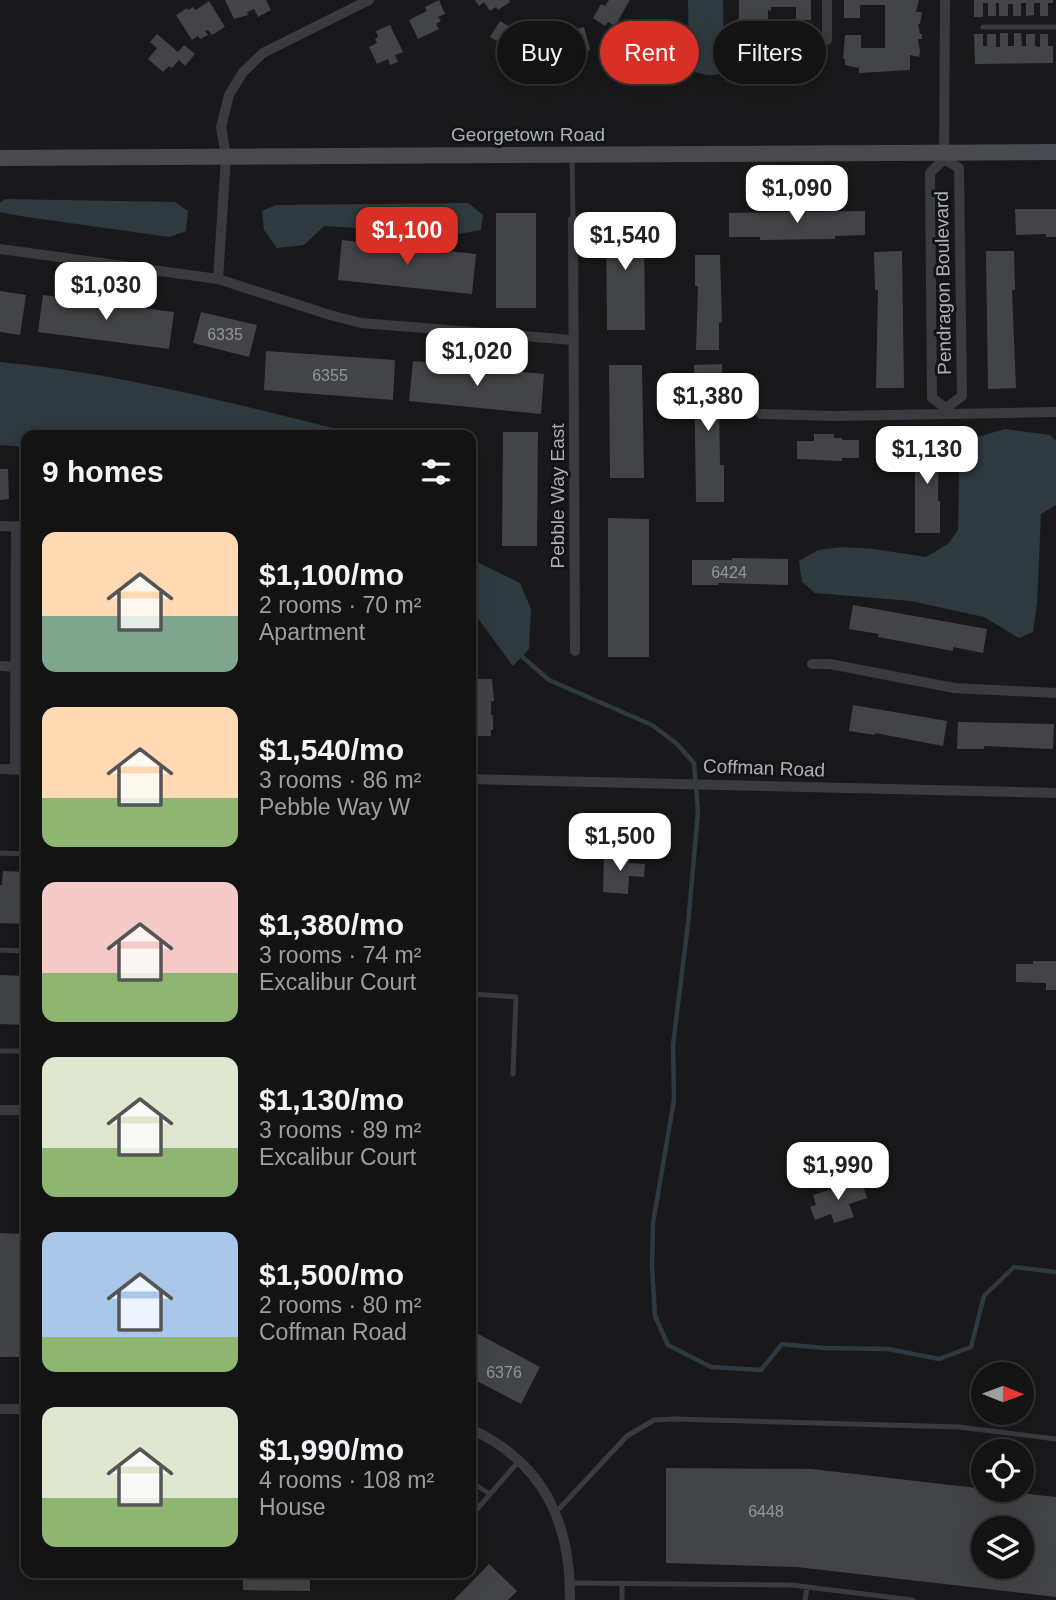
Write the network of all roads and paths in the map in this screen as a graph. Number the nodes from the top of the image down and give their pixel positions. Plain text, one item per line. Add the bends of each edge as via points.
1 (369, 0) edge
2 (827, 0) edge
3 (945, 0) edge
4 (984, 27) dead end
5 (1056, 27) edge
6 (827, 40) dead end
7 (1056, 152) edge
8 (572, 155) junction
9 (226, 156) junction
10 (944, 156) junction
11 (0, 158) edge
12 (573, 220) joint
13 (0, 249) edge
14 (218, 279) junction
15 (573, 340) junction
16 (946, 411) junction
17 (1056, 412) edge
18 (761, 414) dead end
19 (0, 526) edge
20 (21, 527) edge
21 (575, 651) dead end
22 (812, 664) dead end
23 (0, 666) edge
24 (16, 667) junction
25 (1056, 693) edge
26 (0, 769) edge
27 (20, 770) edge
28 (476, 779) edge
29 (1056, 793) edge
30 (0, 853) edge
31 (21, 854) edge
32 (0, 950) edge
33 (21, 951) edge
34 (476, 994) edge
35 (0, 1051) edge
36 (21, 1051) edge
37 (513, 1074) dead end
38 (0, 1110) edge
39 (21, 1110) edge
40 (0, 1409) edge
41 (21, 1409) edge
42 (476, 1432) edge
43 (1056, 1439) edge
44 (519, 1461) junction
45 (476, 1485) edge
46 (490, 1494) junction
47 (476, 1510) edge
48 (556, 1512) junction
49 (570, 1583) junction
50 (622, 1583) junction
51 (807, 1587) junction
52 (570, 1600) edge
53 (622, 1600) edge
54 (804, 1600) edge
55 (913, 1600) edge

1 - 9 street via 275,47 248,67 224,107 221,127
2 - 6 street
3 - 10 street
4 - 5 lane
7 - 10 main road, Georgetown Road
8 - 9 main road, Georgetown Road
8 - 10 main road, Georgetown Road
8 - 12 lane
9 - 11 main road, Georgetown Road
9 - 14 street
10 - 16 street, Pendragon Boulevard via 930,173 932,398
10 - 16 street, Pendragon Boulevard via 959,168 962,396
12 - 15 street, Pebble Way East
13 - 14 street
14 - 15 street via 361,323
15 - 21 street, Pebble Way East
16 - 17 street
16 - 18 street
19 - 20 street
20 - 24 street
22 - 25 street via 954,688
23 - 24 street
24 - 27 street
26 - 27 street
28 - 29 street, Coffman Road
30 - 31 lane
32 - 33 lane
34 - 37 lane via 516,997
35 - 36 lane
38 - 39 street
40 - 41 street
42 - 44 street
43 - 48 lane via 959,1427 654,1420 627,1436
44 - 46 lane
44 - 48 street
45 - 46 lane
46 - 47 lane
48 - 49 street
49 - 50 lane
49 - 52 street
50 - 51 lane
50 - 53 lane
51 - 54 lane
51 - 55 lane

